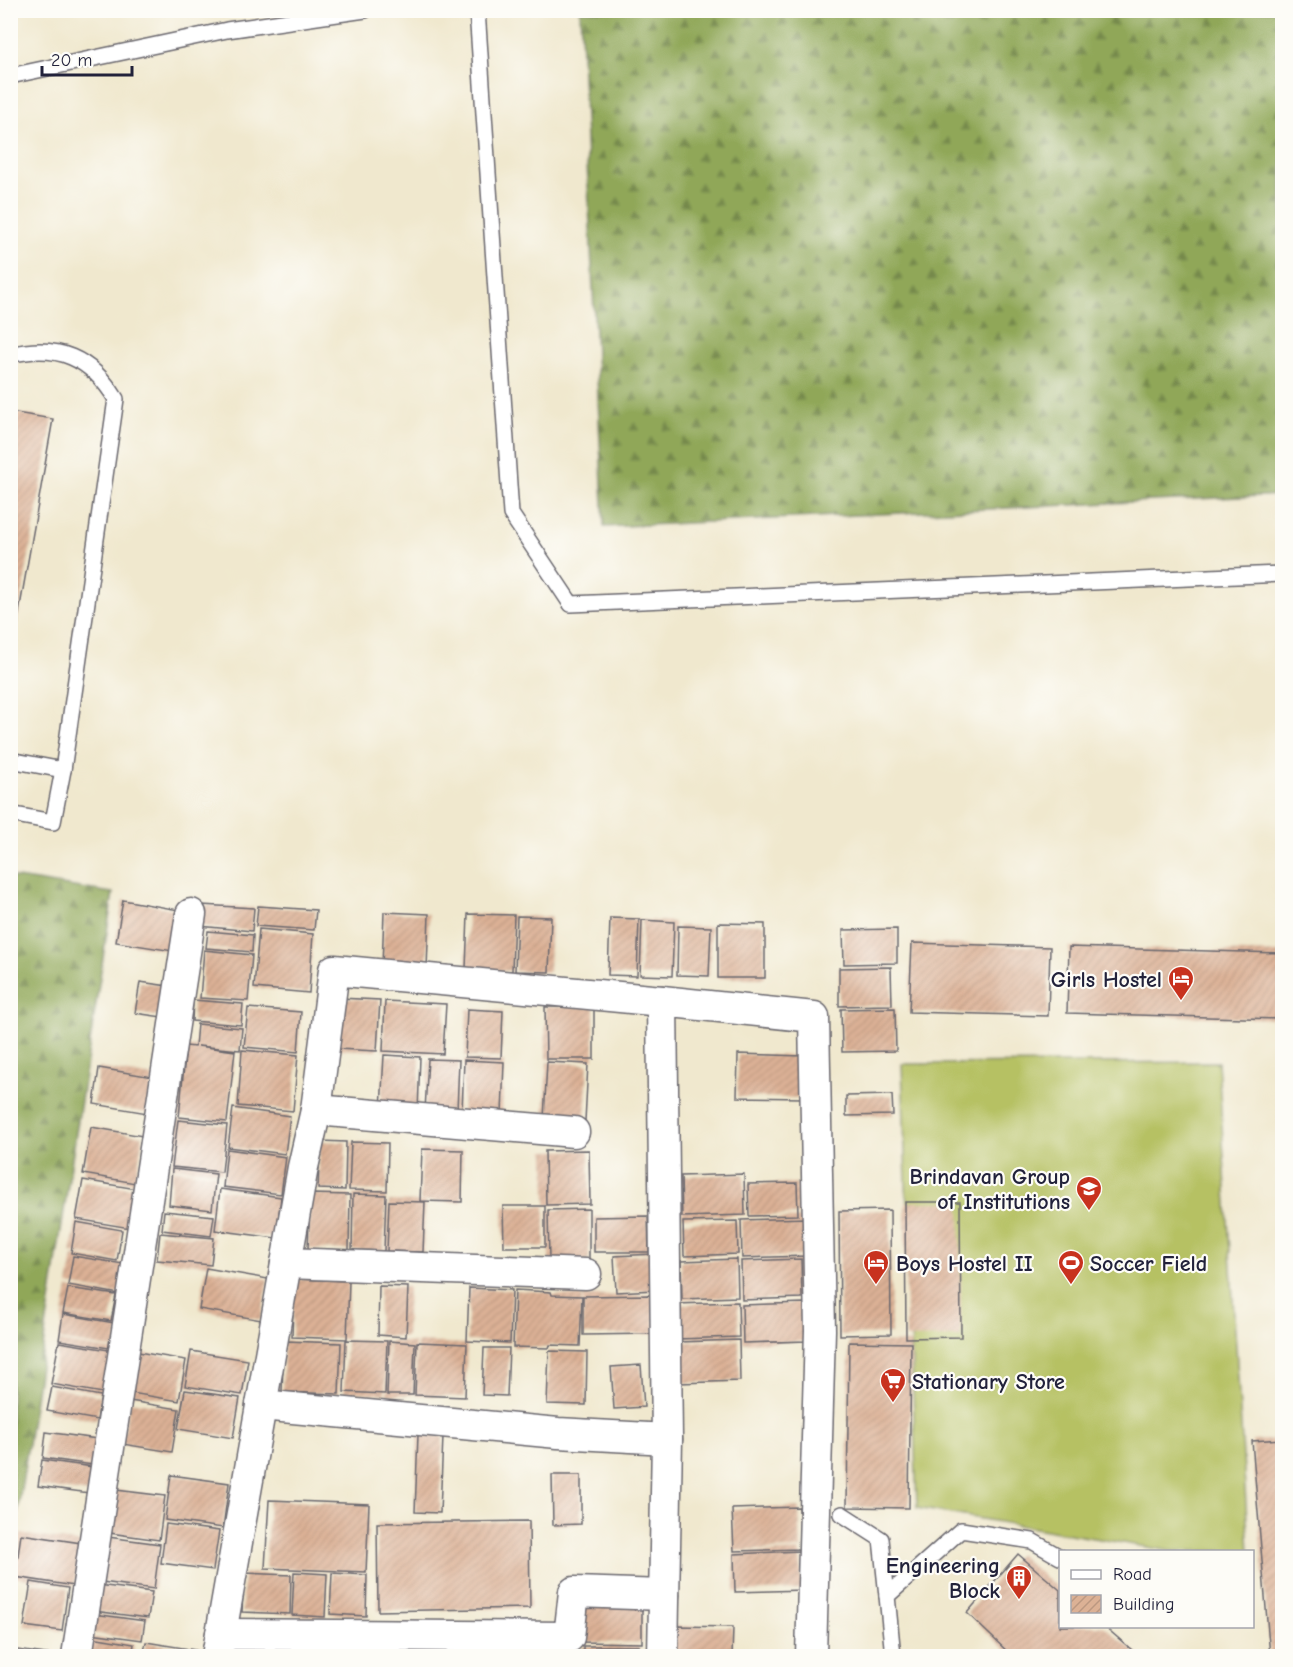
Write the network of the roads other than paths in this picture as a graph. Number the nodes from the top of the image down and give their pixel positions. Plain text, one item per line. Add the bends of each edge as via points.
1 (365, 10) edge
2 (477, 10) edge
3 (10, 76) edge
4 (10, 355) edge
5 (1282, 574) edge
6 (10, 760) edge
7 (63, 770) junction
8 (10, 814) edge
9 (191, 914) dead end
10 (662, 1001) junction
11 (316, 1110) junction
12 (574, 1132) dead end
13 (286, 1263) junction
14 (586, 1274) dead end
15 (261, 1405) junction
16 (668, 1439) junction
17 (842, 1514) dead end
18 (1059, 1556) edge
19 (664, 1595) junction
20 (887, 1596) junction
21 (219, 1645) edge
22 (77, 1656) edge
23 (663, 1656) edge
24 (810, 1656) edge
25 (892, 1656) edge

1 - 3 lane via 227,30
2 - 5 lane via 511,514 572,604
4 - 7 lane via 44,350 79,360 94,370 116,399
6 - 7 lane
7 - 8 lane via 53,822
9 - 22 street
10 - 11 street via 334,970
10 - 16 street
10 - 24 street via 814,1017 820,1330
11 - 12 street
11 - 13 street
13 - 14 street
13 - 15 street
15 - 16 street via 558,1433
15 - 21 street
16 - 19 street
17 - 20 lane via 881,1539
18 - 20 lane via 1032,1541 961,1530
19 - 21 street via 574,1592 569,1638
19 - 23 street
20 - 25 lane

